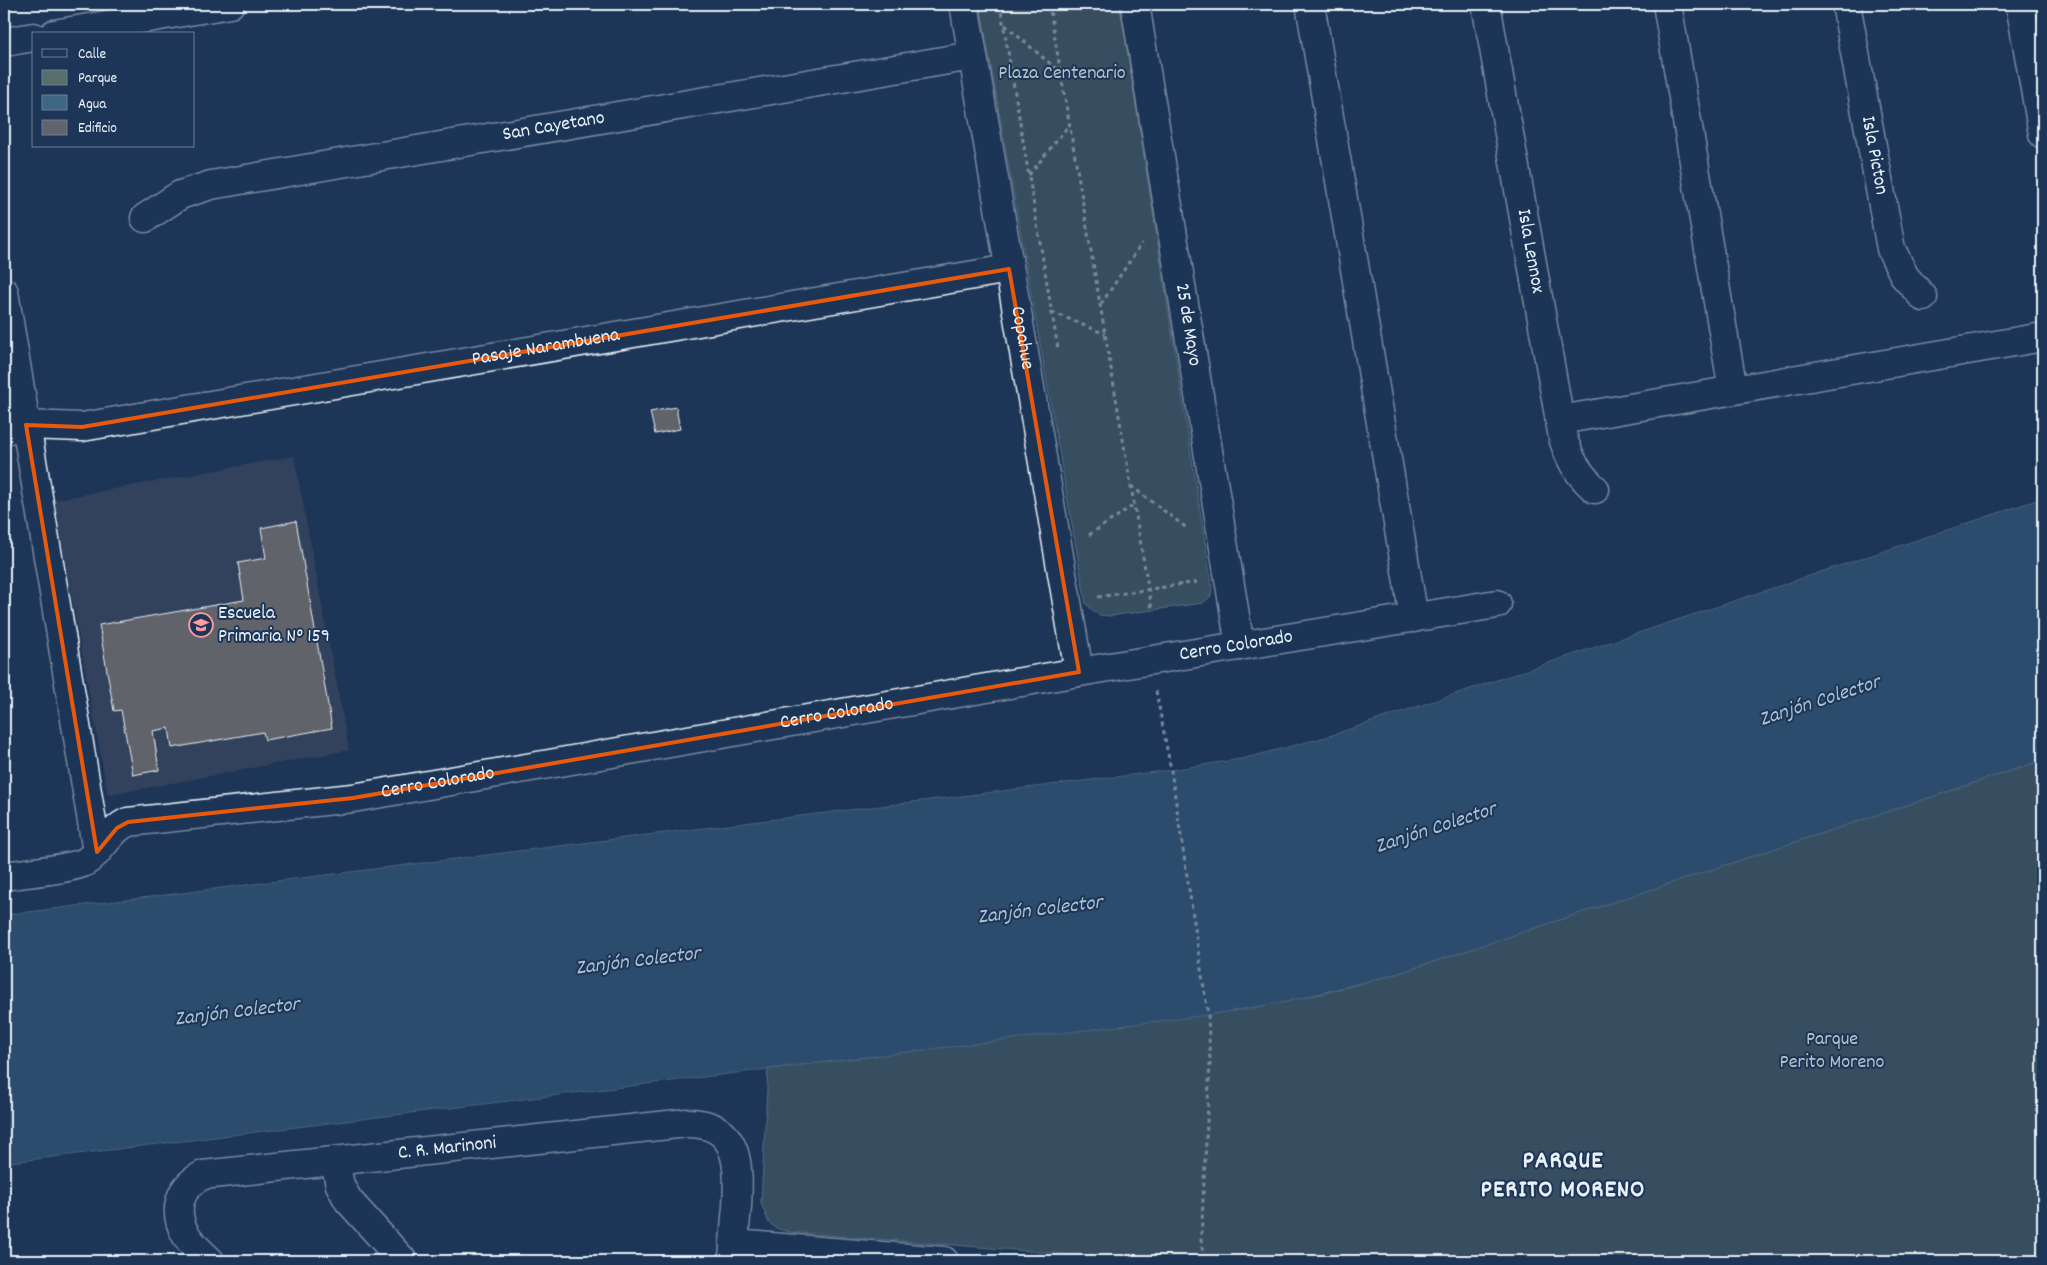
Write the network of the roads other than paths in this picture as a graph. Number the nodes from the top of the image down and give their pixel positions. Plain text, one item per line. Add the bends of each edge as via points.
1 (230, 4) edge
2 (964, 4) edge
3 (1134, 4) edge
4 (1310, 4) edge
5 (1486, 4) edge
6 (1667, 4) edge
7 (1846, 4) edge
8 (2020, 4) edge
9 (66, 32) edge
10 (32, 37) edge
11 (4, 42) edge
12 (972, 56) junction
13 (2043, 134) edge
14 (145, 218) dead end
15 (1009, 269) junction
16 (4, 292) edge
17 (1923, 297) dead end
18 (2043, 337) edge
19 (1733, 390) junction
20 (1560, 420) junction
21 (15, 428) edge
22 (1595, 489) dead end
23 (1497, 604) dead end
24 (1414, 618) junction
25 (1240, 646) junction
26 (1079, 672) junction
27 (97, 852) junction
28 (4, 876) edge
29 (335, 1161) junction
30 (733, 1252) edge
31 (210, 1261) edge
32 (403, 1261) edge
33 (944, 1261) edge

1 - 9 street
2 - 12 street, Copahue
3 - 25 street, 25 de Mayo
4 - 24 street
5 - 20 street, Isla Lennox
6 - 19 street
7 - 17 street, Isla Picton via 1891,249 1905,277
8 - 13 street
10 - 11 street
12 - 14 street, San Cayetano via 211,184 180,195
12 - 15 street, Copahue
15 - 21 street, Pasaje Narambuena via 82,426
15 - 26 street, Copahue
16 - 21 street
18 - 19 street
19 - 20 street
20 - 22 street, Isla Lennox via 1571,461
21 - 27 street
23 - 24 street, Cerro Colorado
24 - 25 street, Cerro Colorado
25 - 26 street, Cerro Colorado
26 - 27 street, Cerro Colorado via 374,795 307,805 128,822 117,828
27 - 28 street, Cerro Colorado via 84,863
29 - 30 street, C. R. Marinoni via 700,1123 726,1136 734,1149 738,1181
29 - 31 street, C. R. Marinoni via 203,1175 187,1186 179,1203 180,1223
29 - 32 street via 340,1185 348,1200
30 - 33 street

